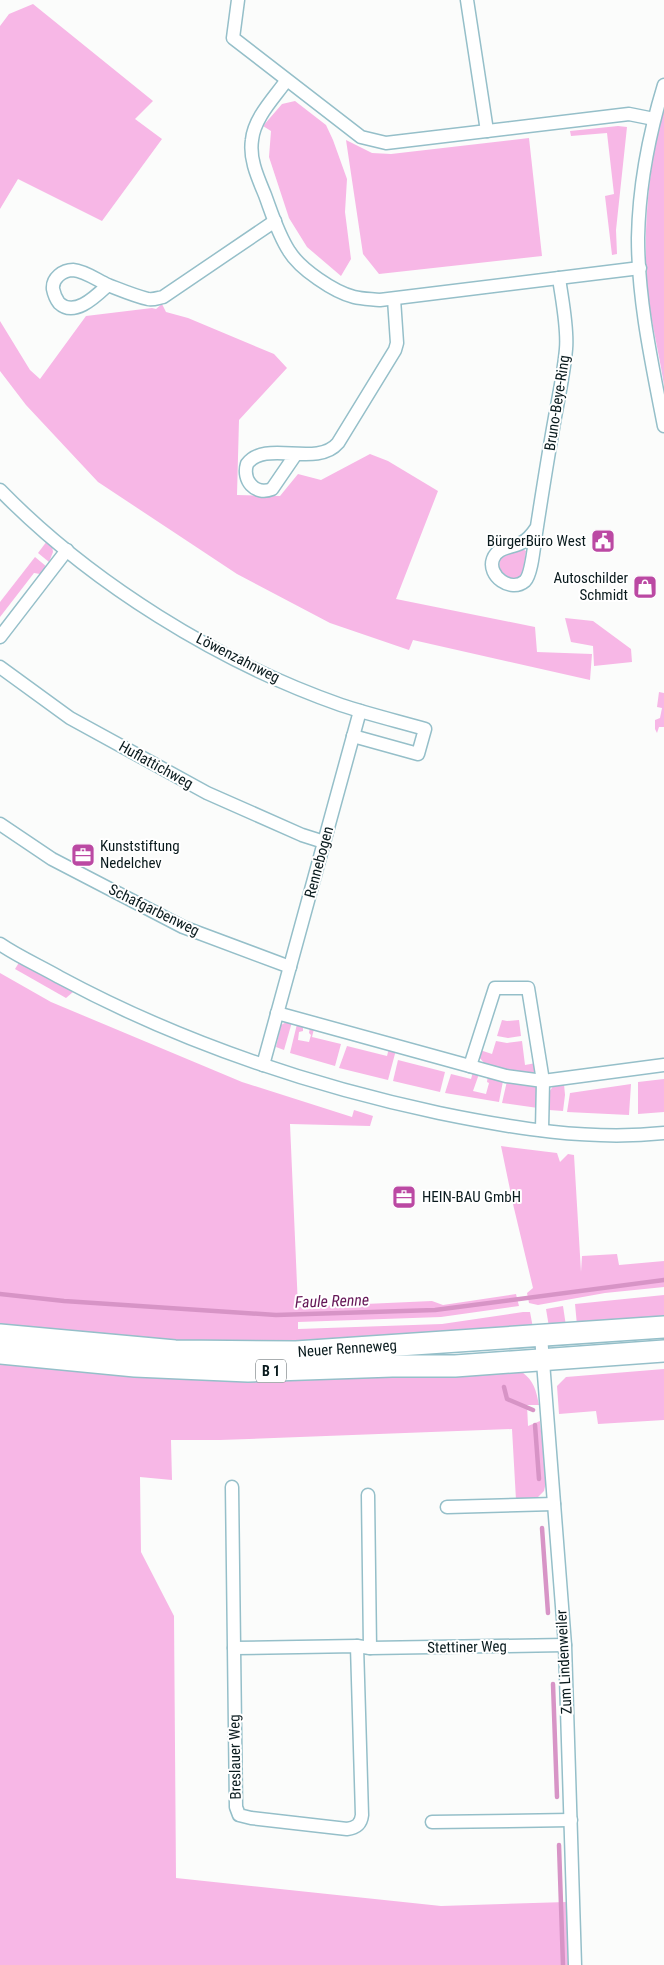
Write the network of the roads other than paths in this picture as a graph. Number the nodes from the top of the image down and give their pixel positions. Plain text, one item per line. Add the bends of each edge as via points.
1 (238, 0) edge
2 (467, 0) edge
3 (286, 81) junction
4 (664, 85) edge
5 (654, 119) junction
6 (487, 131) junction
7 (275, 221) junction
8 (640, 268) junction
9 (559, 278) junction
10 (108, 285) dead end
11 (394, 299) junction
12 (664, 426) edge
13 (296, 454) dead end
14 (0, 490) edge
15 (537, 527) junction
16 (67, 550) junction
17 (0, 637) edge
18 (0, 667) edge
19 (360, 711) junction
20 (353, 736) junction
21 (0, 824) edge
22 (324, 842) junction
23 (0, 944) edge
24 (290, 967) junction
25 (277, 1013) junction
26 (262, 1065) junction
27 (664, 1065) edge
28 (470, 1066) junction
29 (543, 1081) junction
30 (542, 1130) junction
31 (664, 1133) edge
32 (664, 1326) edge
33 (0, 1335) edge
34 (541, 1336) junction
35 (664, 1351) edge
36 (0, 1353) edge
37 (543, 1360) junction
38 (232, 1487) dead end
39 (368, 1495) dead end
40 (554, 1504) junction
41 (447, 1507) dead end
42 (565, 1645) junction
43 (357, 1646) junction
44 (234, 1648) junction
45 (370, 1648) junction
46 (571, 1820) junction
47 (432, 1822) dead end
48 (575, 1965) edge

1 - 3 street via 233,38
2 - 6 street
3 - 6 street via 361,137 386,143
3 - 7 street via 255,125 252,140 256,171
4 - 5 street
5 - 6 street via 629,114
5 - 8 street via 640,215
7 - 10 street via 163,297 150,300
7 - 11 street via 289,252 302,266 337,291 365,299
8 - 9 street
8 - 12 street via 647,334
9 - 11 street
9 - 15 street, Bruno-Beye-Ring via 566,348
11 - 13 street via 396,350 338,443 325,452
14 - 16 street, Löwenzahnweg
15 - 15 street, Bruno-Beye-Ring via 525,580 513,584 501,581 493,570 495,556 500,550 526,540
16 - 17 street
16 - 19 street, Löwenzahnweg via 126,594 206,644 281,680
18 - 22 street, Huflattichweg via 70,718 207,793
19 - 20 street, Rennebogen
19 - 20 street, Löwenzahnweg via 425,729 418,754
20 - 22 street, Rennebogen
21 - 24 street, Schafgarbenweg via 52,859 183,927
22 - 24 street, Rennebogen
23 - 26 street via 114,1005
24 - 25 street, Rennebogen
25 - 26 street, Rennebogen
25 - 28 street
26 - 30 street via 387,1102 472,1120
27 - 29 street
28 - 29 street via 506,1076
28 - 29 street via 495,988 528,988
29 - 30 street
30 - 31 street via 596,1135
32 - 34 main road, Neuer Renneweg / B 1
33 - 34 main road, Neuer Renneweg / B 1 via 175,1351 238,1353
34 - 37 street, Zum Lindenweiler
35 - 37 main road, Neuer Renneweg / B 1
36 - 37 main road, Neuer Renneweg / B 1 via 143,1367 240,1371 455,1366
37 - 40 street, Zum Lindenweiler
38 - 44 street, Breslauer Weg
39 - 45 street
40 - 41 street
40 - 42 street, Zum Lindenweiler
42 - 45 street, Stettiner Weg
42 - 46 street, Zum Lindenweiler
43 - 44 street, Stettiner Weg
43 - 44 street, Breslauer Weg via 362,1818 357,1826 347,1829 251,1818 237,1812
43 - 45 street, Stettiner Weg
46 - 47 street
46 - 48 street, Zum Lindenweiler

